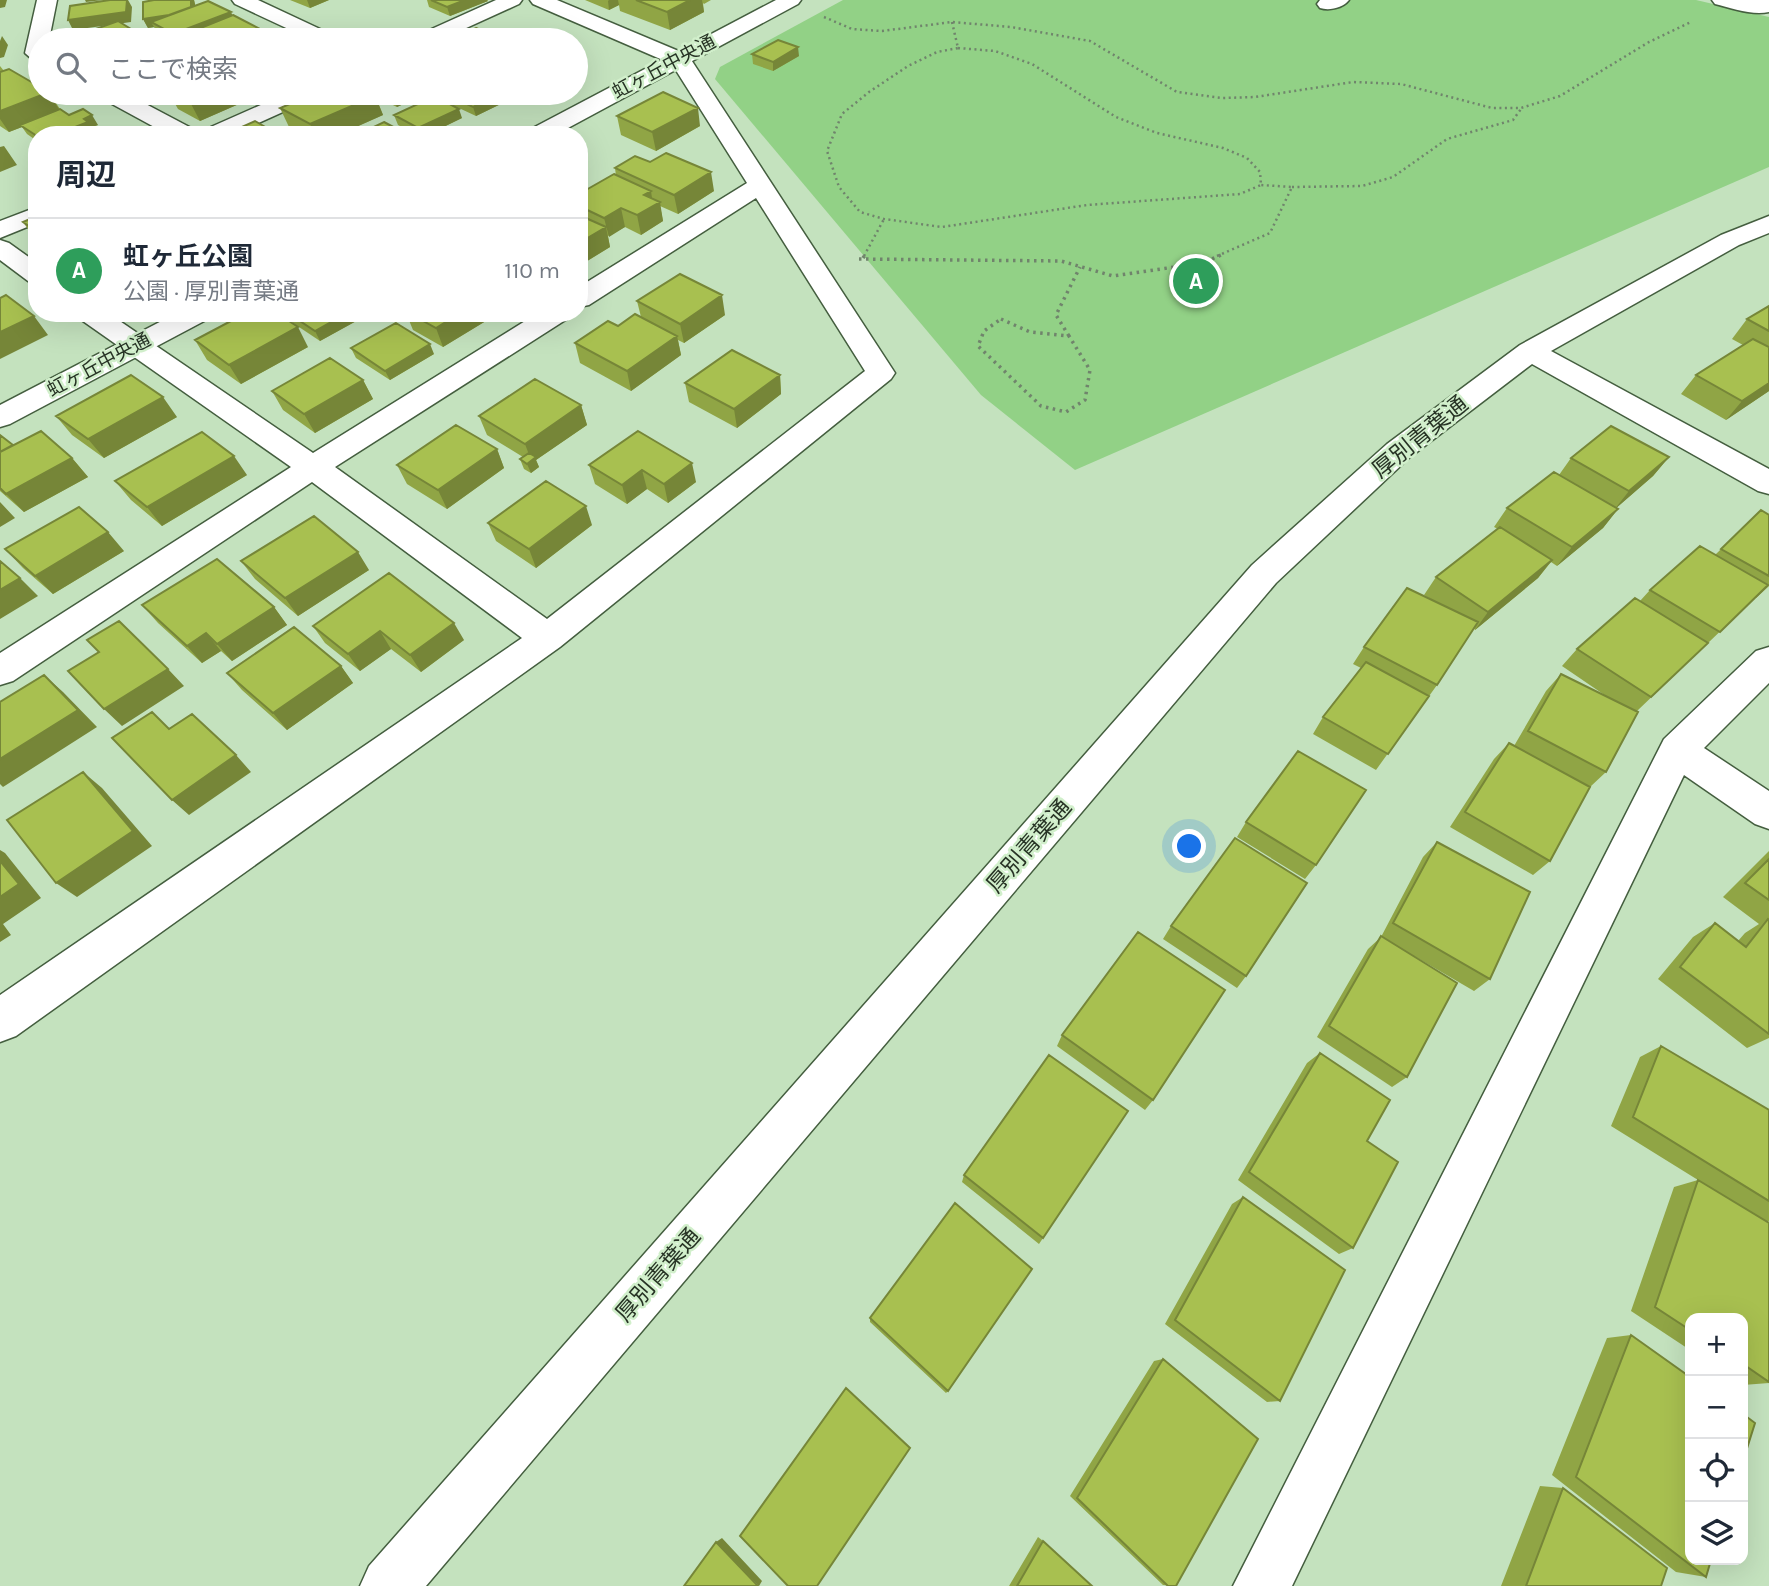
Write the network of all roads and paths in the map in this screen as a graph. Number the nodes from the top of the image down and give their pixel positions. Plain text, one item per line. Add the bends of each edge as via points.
1 (47, 0) edge
2 (242, 0) edge
3 (512, 0) edge
4 (540, 0) edge
5 (789, 1) edge
6 (1728, 1) edge
7 (1769, 5) edge
8 (952, 22) junction
9 (41, 28) edge
10 (302, 28) edge
11 (450, 28) edge
12 (958, 48) junction
13 (680, 60) junction
14 (131, 105) edge
15 (279, 105) edge
16 (1521, 108) junction
17 (170, 126) edge
18 (232, 126) edge
19 (554, 126) edge
20 (1261, 184) junction
21 (759, 186) junction
22 (1292, 187) junction
23 (28, 218) edge
24 (884, 219) junction
25 (1769, 224) edge
26 (0, 230) edge
27 (0, 248) edge
28 (863, 259) junction
29 (809, 261) junction
30 (1080, 267) junction
31 (28, 268) edge
32 (588, 293) edge
33 (102, 322) edge
34 (181, 322) edge
35 (543, 322) edge
36 (1069, 336) junction
37 (135, 346) junction
38 (1530, 351) junction
39 (0, 417) edge
40 (313, 467) junction
41 (1769, 483) edge
42 (548, 638) junction
43 (1769, 661) edge
44 (0, 671) edge
45 (1677, 750) junction
46 (1769, 813) edge
47 (0, 1021) edge
48 (389, 1586) edge
49 (1262, 1586) edge

1 - 9 street
2 - 10 street
3 - 11 street
4 - 13 street
5 - 8 path via 852,29 882,31
5 - 13 street, 虹ヶ丘中央通
6 - 7 street via 1761,9
6 - 16 path via 1560,96
8 - 12 path
8 - 16 path via 1090,41 1177,92 1255,97 1353,82 1401,84 1469,104
12 - 20 path via 995,51 1032,64 1116,117 1247,158 1260,172
12 - 24 path via 908,66 842,114 827,150 839,187 860,212
13 - 19 street, 虹ヶ丘中央通
13 - 21 street
14 - 17 street
15 - 18 street
16 - 22 path via 1513,120 1447,139 1393,177 1362,186
20 - 22 path
20 - 24 path via 1240,194 1087,205 942,227
21 - 29 street
21 - 32 street
22 - 30 path via 1270,233 1202,262 1112,276
23 - 26 street
24 - 28 path
25 - 38 street, 厚別青葉通 via 1730,240
27 - 31 street
28 - 29 path
28 - 30 path via 1061,261
29 - 42 street via 881,373
30 - 36 path via 1056,315
33 - 37 street
34 - 37 street, 虹ヶ丘中央通
35 - 40 street
36 - 36 path via 1090,370 1085,400 1066,412 1041,406 978,346 984,331 1001,319 1030,332
37 - 39 street, 虹ヶ丘中央通
37 - 40 street
38 - 41 street
38 - 48 street, 厚別青葉通 via 1398,451 1264,574
40 - 42 street
40 - 44 street
42 - 47 street
43 - 45 street
45 - 46 street
45 - 49 street

